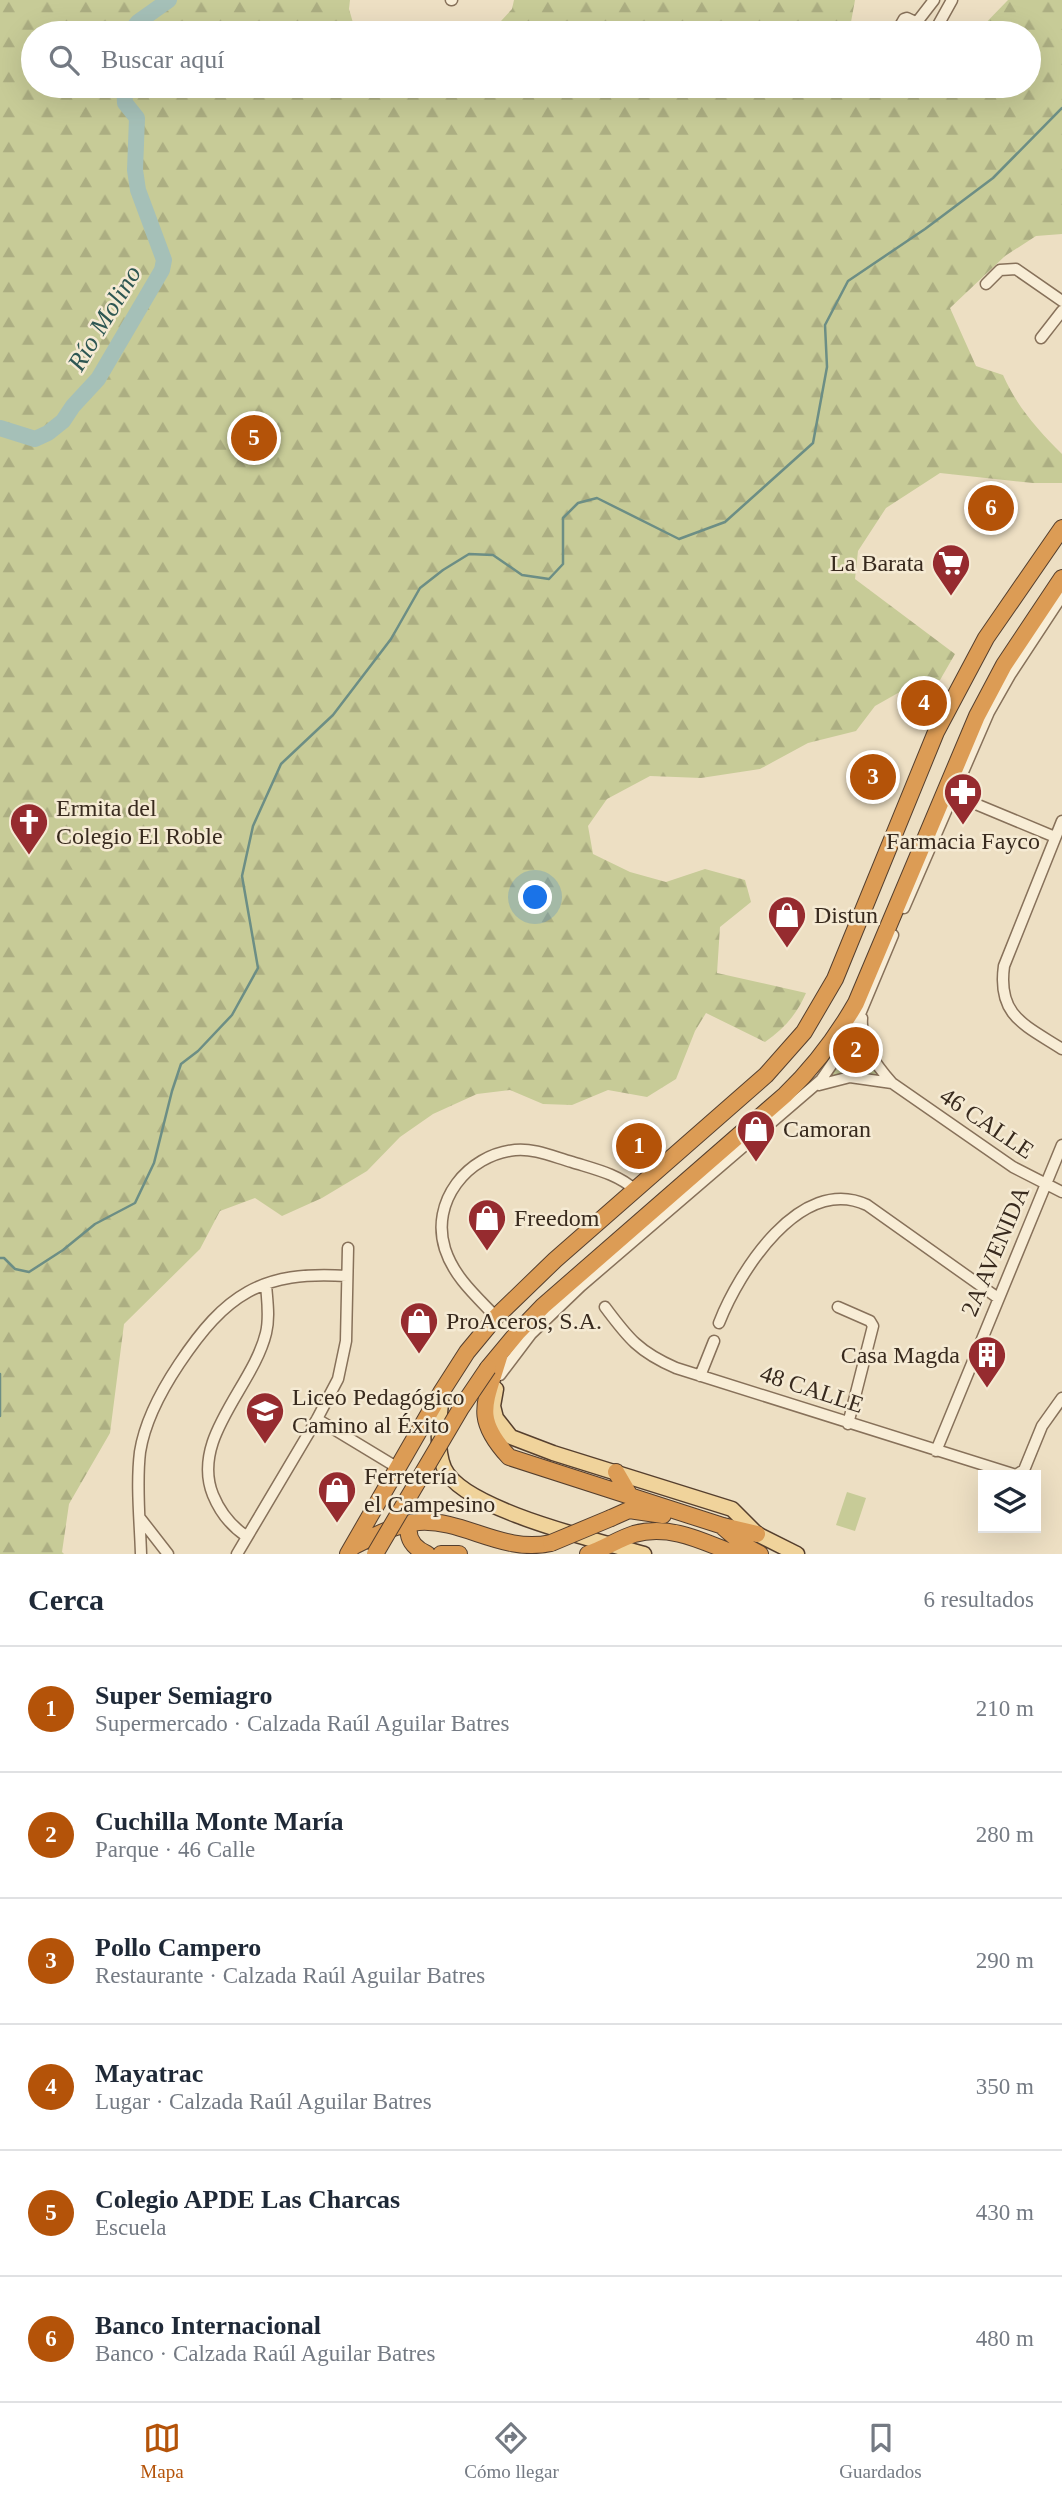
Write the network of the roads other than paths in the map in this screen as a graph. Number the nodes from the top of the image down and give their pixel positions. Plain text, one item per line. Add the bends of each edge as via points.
1 (934, 0) edge
2 (952, 0) edge
3 (918, 21) edge
4 (940, 21) edge
5 (986, 284) dead end
6 (1062, 302) edge
7 (1062, 311) edge
8 (1041, 338) dead end
9 (1062, 528) edge
10 (1062, 578) edge
11 (1062, 593) edge
12 (1034, 620) junction
13 (954, 795) junction
14 (1062, 821) edge
15 (1055, 837) junction
16 (863, 1008) junction
17 (1062, 1049) edge
18 (892, 1083) junction
19 (811, 1090) junction
20 (785, 1095) junction
21 (1062, 1144) edge
22 (1045, 1185) junction
23 (635, 1190) junction
24 (1062, 1192) edge
25 (348, 1248) dead end
26 (347, 1276) junction
27 (266, 1284) junction
28 (998, 1298) junction
29 (605, 1307) dead end
30 (838, 1307) dead end
31 (496, 1317) junction
32 (719, 1323) dead end
33 (714, 1341) dead end
34 (499, 1355) junction
35 (700, 1376) junction
36 (493, 1382) junction
37 (442, 1391) junction
38 (1062, 1398) edge
39 (317, 1419) junction
40 (848, 1424) junction
41 (936, 1451) junction
42 (398, 1468) junction
43 (616, 1472) junction
44 (630, 1496) junction
45 (685, 1513) junction
46 (140, 1518) junction
47 (410, 1523) junction
48 (723, 1526) junction
49 (757, 1534) junction
50 (246, 1536) junction
51 (615, 1543) junction
52 (351, 1550) edge
53 (740, 1550) edge
54 (141, 1554) edge
55 (168, 1554) edge
56 (237, 1554) edge
57 (375, 1554) edge
58 (427, 1554) edge
59 (441, 1554) edge
60 (460, 1554) edge
61 (588, 1554) edge
62 (644, 1554) edge
63 (760, 1554) edge
64 (797, 1554) edge

1 - 3 street
2 - 4 street
5 - 6 street via 1000,270 1016,269
7 - 8 street
9 - 23 highway via 986,638 936,733 835,979 812,1020 766,1075
10 - 12 highway
11 - 12 highway
11 - 13 street via 993,704
12 - 20 highway via 977,716 856,1003 811,1070
13 - 15 street
13 - 16 street
14 - 15 street
15 - 17 street via 1004,966 1002,992 1020,1022
16 - 18 street, 46 CALLE via 866,1045
16 - 19 street via 843,1051
18 - 19 street, 46 CALLE via 850,1077
18 - 22 street, 46 CALLE
19 - 20 highway
19 - 36 street via 581,1286 531,1334
20 - 34 highway via 571,1280
21 - 22 street, 2A AVENIDA
22 - 24 street, 46 CALLE
22 - 28 street, 2A AVENIDA
23 - 31 highway
23 - 31 street via 592,1168 523,1150 491,1157 465,1173 445,1203 444,1247 463,1282
25 - 26 street
26 - 27 street via 311,1275
26 - 39 street via 345,1354
27 - 46 street via 219,1312 158,1398 140,1454
27 - 50 street via 266,1334 254,1366 213,1439 206,1467 220,1510
28 - 32 street via 867,1205 835,1198 810,1206 766,1243 735,1286
28 - 41 street, 2A AVENIDA
29 - 35 street, 48 CALLE via 636,1345
30 - 40 street via 873,1326
31 - 37 highway
33 - 35 street
34 - 36 highway
34 - 36 highway
35 - 40 street, 48 CALLE
36 - 43 main road via 496,1418 512,1437
36 - 44 highway via 485,1423 509,1457
36 - 57 highway, bridge via 461,1408
37 - 42 highway
37 - 51 main road via 442,1457 454,1481 503,1510
38 - 41 street, 48 CALLE via 1042,1426 1024,1470 1016,1475
39 - 42 street
39 - 50 street
40 - 41 street, 48 CALLE
42 - 52 highway
43 - 44 highway
43 - 49 main road via 732,1509
44 - 45 highway
45 - 47 highway, bridge via 629,1510 551,1543 522,1545 443,1525
45 - 48 highway
46 - 54 street
46 - 55 street
47 - 52 highway
47 - 58 highway via 411,1541
48 - 49 highway
48 - 53 highway
49 - 64 main road
50 - 56 street
51 - 53 highway via 647,1531 670,1530
51 - 61 highway
51 - 62 main road
53 - 63 highway
59 - 60 highway

